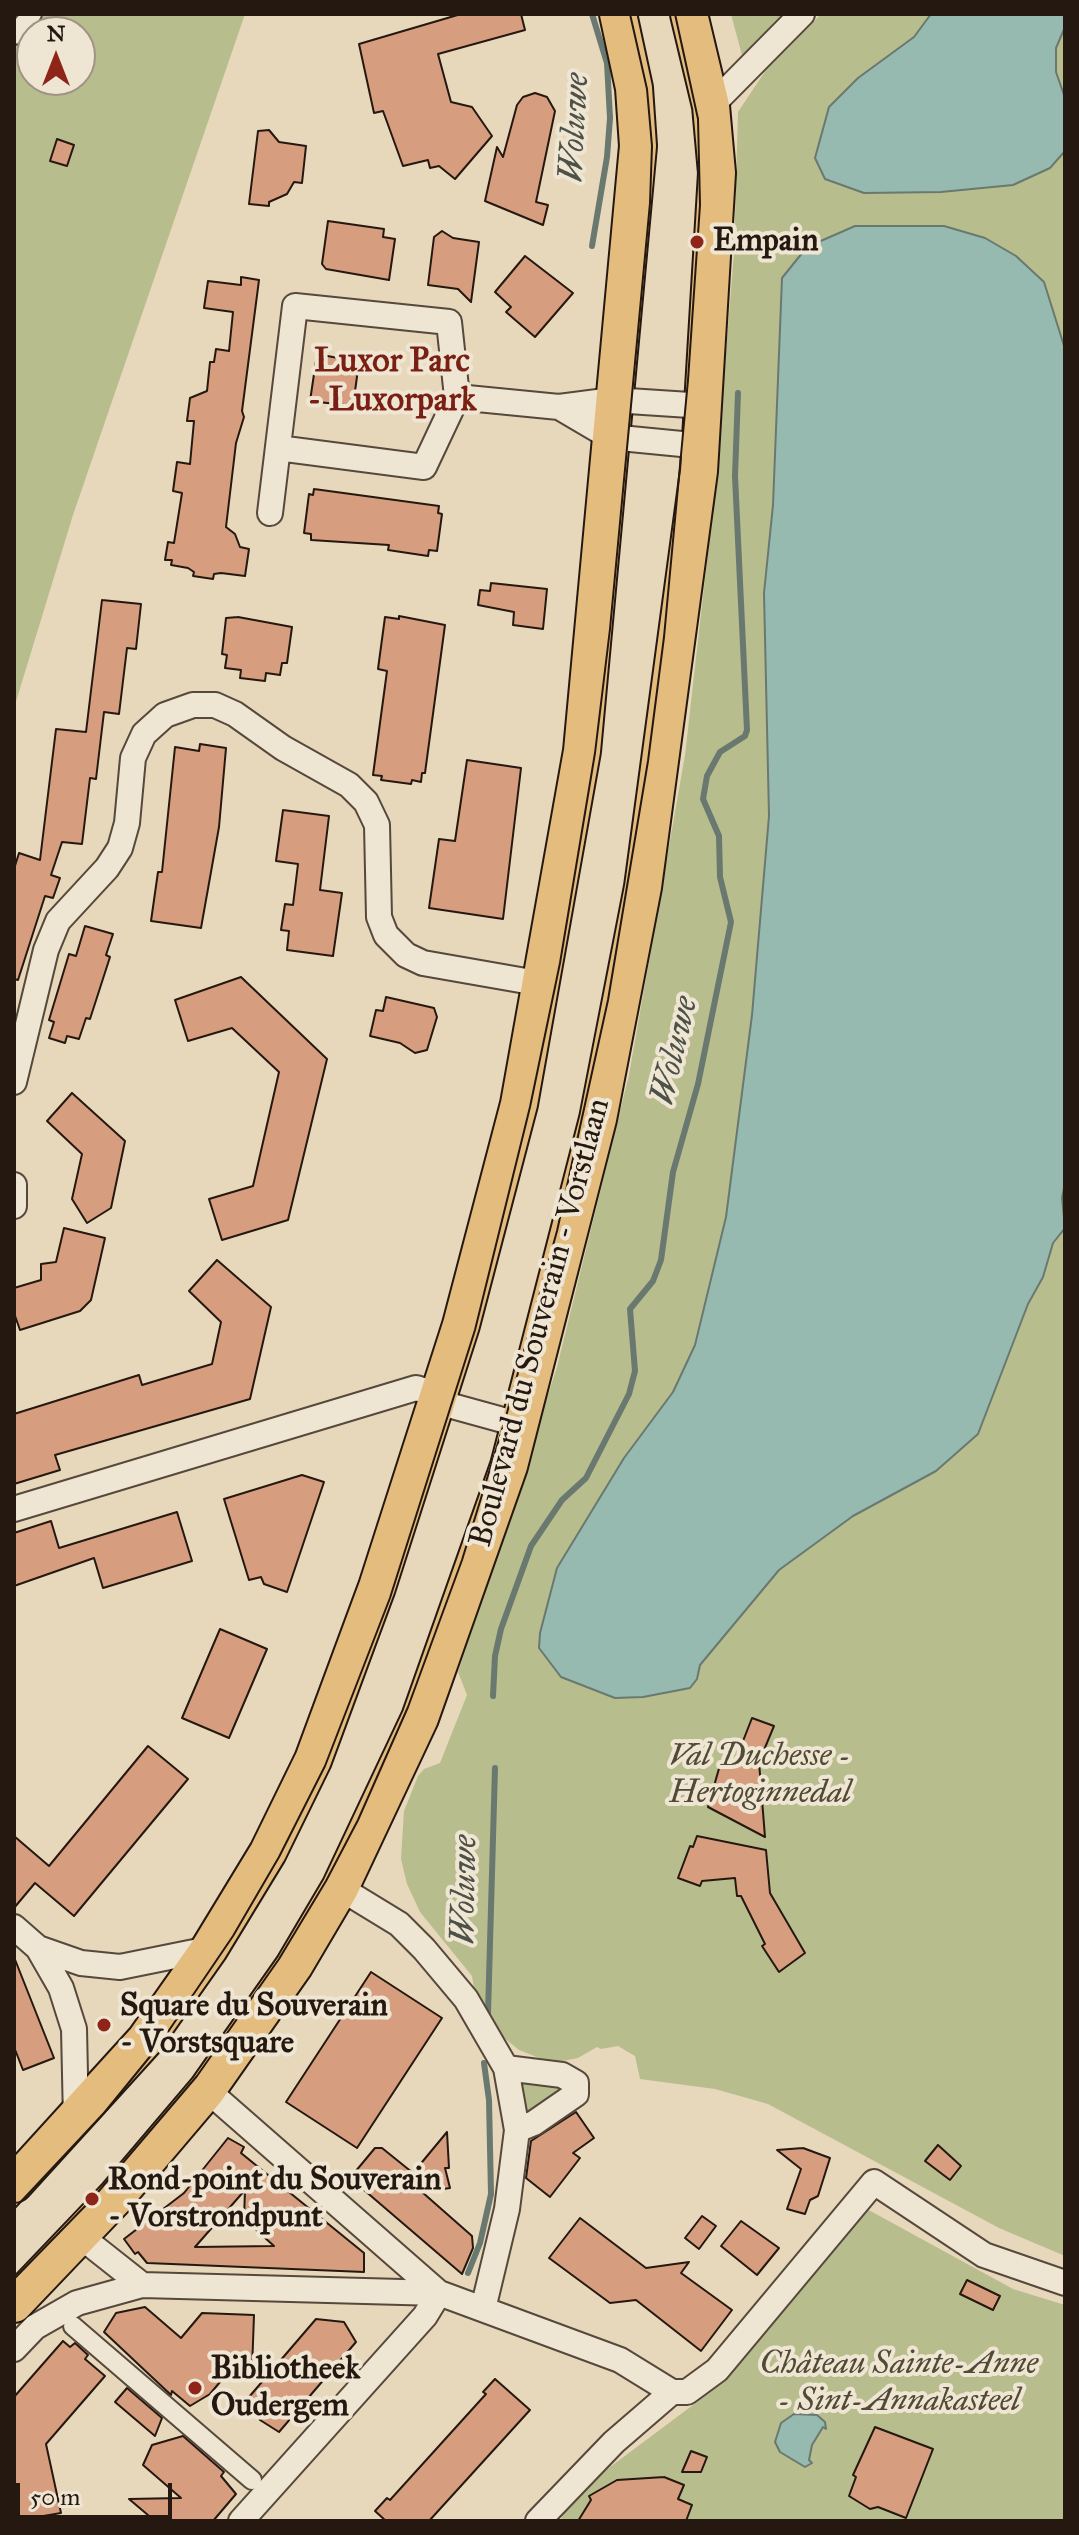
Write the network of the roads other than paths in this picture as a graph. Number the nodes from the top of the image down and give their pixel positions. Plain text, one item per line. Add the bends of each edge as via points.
1 (32, 14) edge
2 (618, 14) edge
3 (689, 14) edge
4 (802, 14) edge
5 (14, 35) edge
6 (711, 106) junction
7 (457, 397) junction
8 (613, 400) junction
9 (705, 406) junction
10 (559, 407) junction
11 (610, 437) junction
12 (702, 446) junction
13 (278, 448) junction
14 (270, 513) dead end
15 (543, 984) junction
16 (14, 1082) edge
17 (14, 1185) edge
18 (14, 1206) edge
19 (440, 1395) junction
20 (521, 1425) junction
21 (14, 1509) edge
22 (340, 1888) junction
23 (14, 1927) edge
24 (38, 1948) junction
25 (209, 1949) junction
26 (506, 2068) junction
27 (207, 2090) junction
28 (76, 2120) junction
29 (517, 2130) junction
30 (14, 2184) edge
31 (80, 2236) junction
32 (1065, 2283) edge
33 (142, 2285) junction
34 (439, 2293) junction
35 (14, 2304) edge
36 (483, 2309) junction
37 (73, 2326) dead end
38 (14, 2349) edge
39 (672, 2392) junction
40 (252, 2480) dead end
41 (241, 2521) edge
42 (538, 2521) edge

1 - 5 street
2 - 8 main road via 634,88 638,146
3 - 6 main road, Boulevard du Souverain - Vorstlaan
4 - 6 street
6 - 9 main road, Boulevard du Souverain - Vorstlaan via 717,206
7 - 10 street
7 - 13 street via 424,467
7 - 13 street via 449,322 295,306
8 - 9 street
8 - 10 street
8 - 11 main road
9 - 12 main road, Boulevard du Souverain - Vorstlaan
10 - 11 street
11 - 12 street
11 - 15 main road via 582,751
12 - 20 main road, Boulevard du Souverain - Vorstlaan via 643,887 598,1119
13 - 14 street
15 - 16 street via 423,963 406,955 386,935 379,917 377,825 366,802 349,785 235,714 215,705 193,705 165,715 144,734 133,758 120,848 58,921
15 - 19 main road via 519,1104
17 - 18 street
19 - 20 street via 452,1406
19 - 21 street via 416,1388 391,1394
19 - 25 main road via 313,1760 268,1852
20 - 22 main road, Boulevard du Souverain - Vorstlaan via 420,1718
22 - 26 street via 399,1924 424,1949 466,1999
22 - 27 main road, Boulevard du Souverain - Vorstlaan via 294,1966
23 - 24 street
24 - 25 street via 81,1963 120,1967
24 - 28 street via 61,1988 74,2029
25 - 28 main road via 145,2040
26 - 29 street
26 - 29 street via 562,2075 576,2083 576,2094
27 - 31 main road, Boulevard du Souverain - Vorstlaan
27 - 34 street
28 - 30 main road
29 - 36 street via 507,2209
31 - 33 street
31 - 35 main road, Boulevard du Souverain - Vorstlaan
32 - 39 street via 984,2255 874,2182 717,2370 687,2392
33 - 34 street
33 - 38 street via 77,2303 35,2327
34 - 36 street
34 - 41 street via 425,2316
36 - 39 street via 620,2360
37 - 40 street
39 - 42 street via 614,2442

